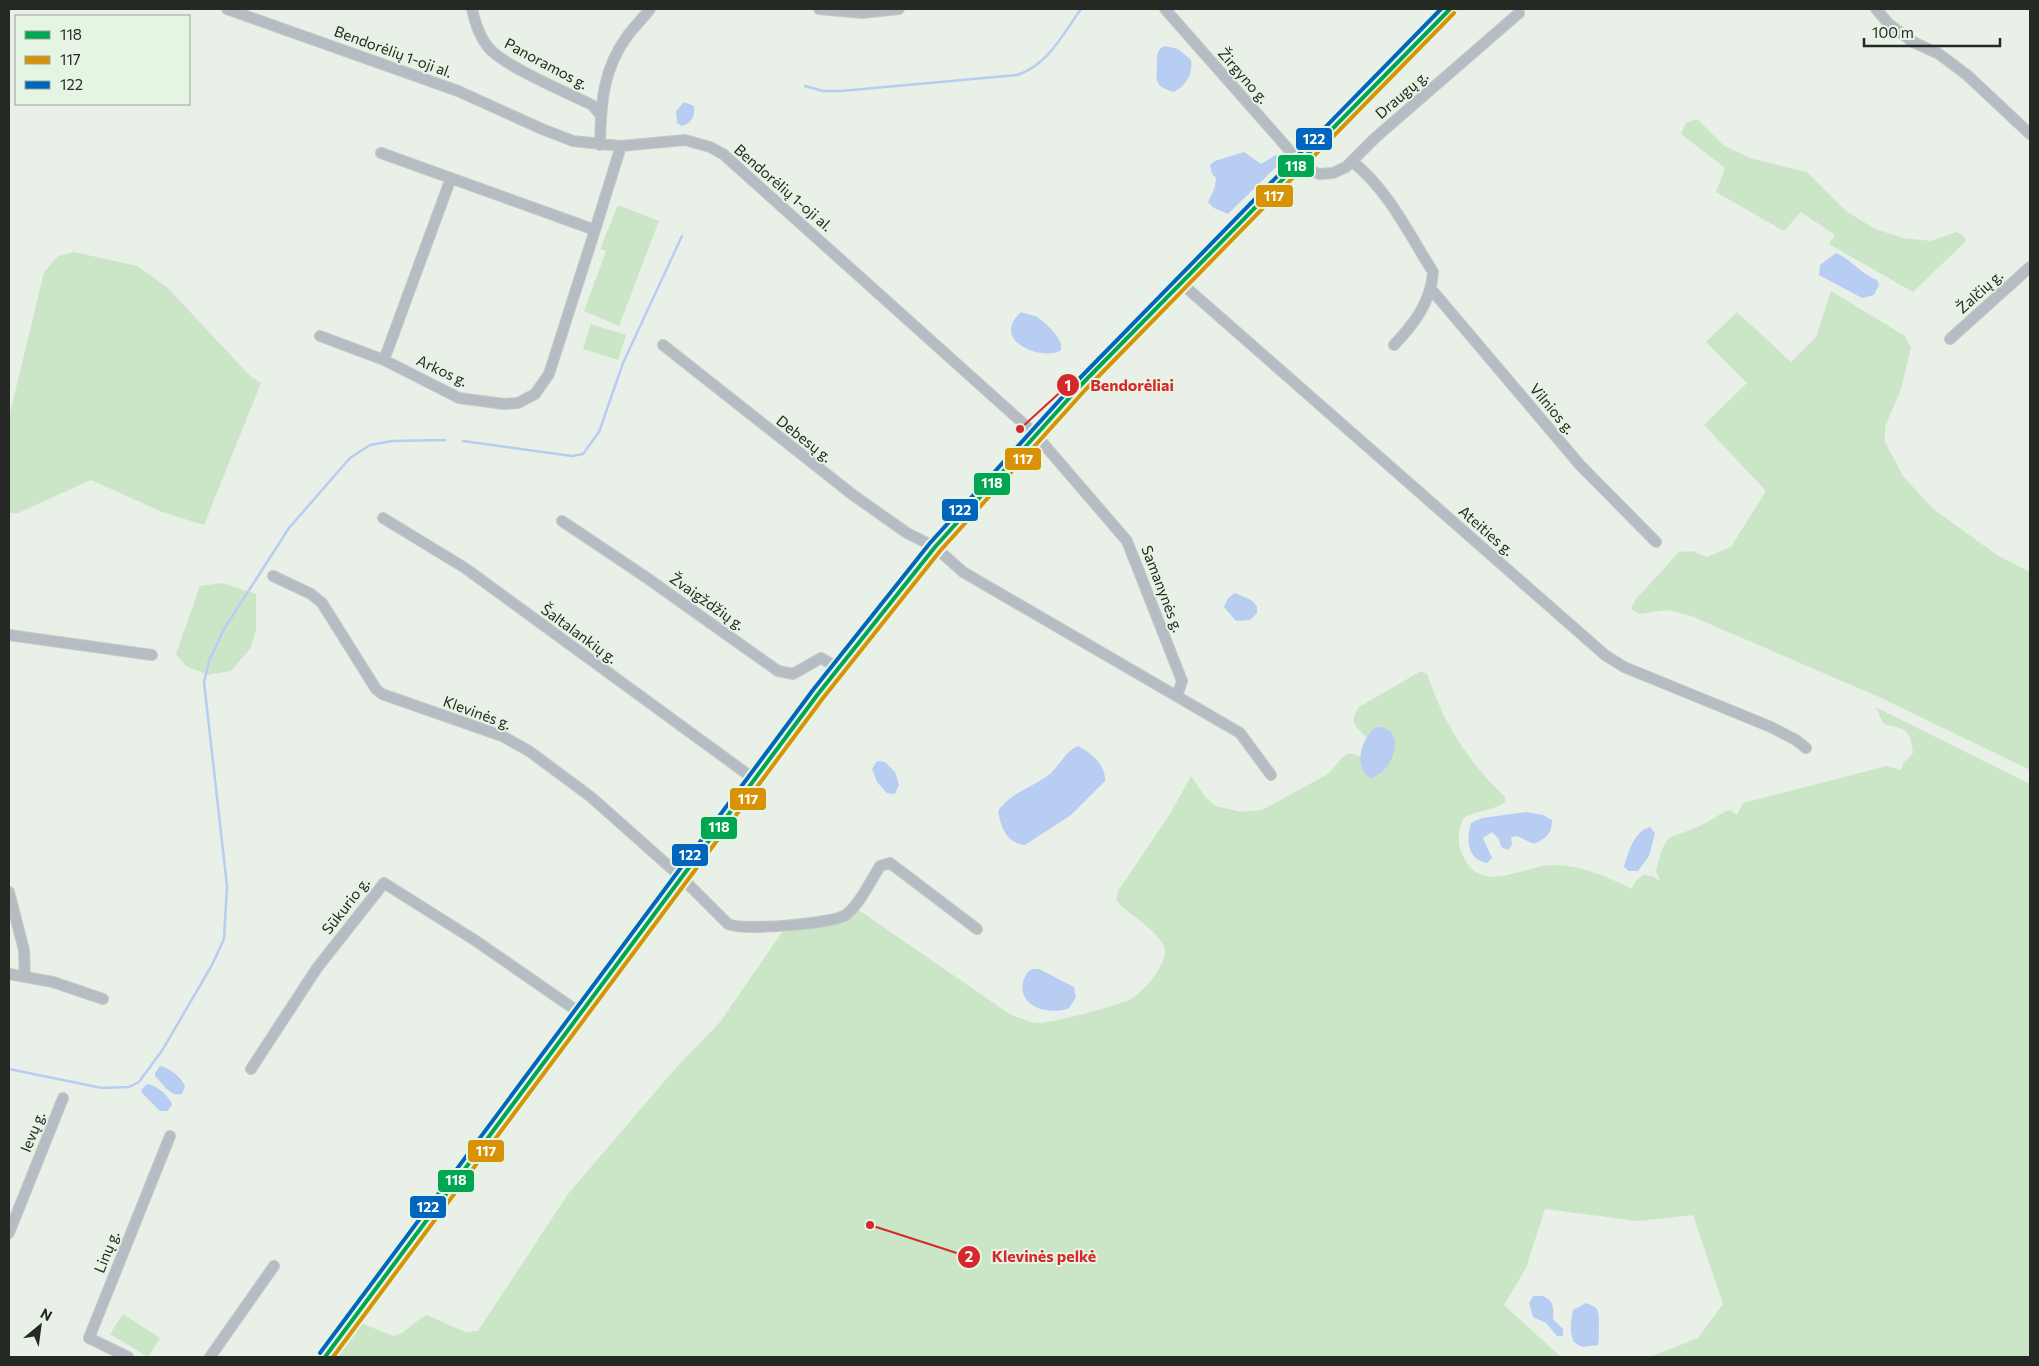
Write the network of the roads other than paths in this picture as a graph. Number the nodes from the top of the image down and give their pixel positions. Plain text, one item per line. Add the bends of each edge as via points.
1 (227, 9) edge
2 (472, 9) edge
3 (650, 9) edge
4 (819, 9) edge
5 (899, 9) edge
6 (1165, 9) edge
7 (1450, 9) edge
8 (1876, 9) edge
9 (1519, 13) dead end
10 (600, 114) junction
11 (2030, 134) edge
12 (600, 145) junction
13 (621, 146) junction
14 (381, 153) dead end
15 (1301, 161) junction
16 (1353, 162) junction
17 (451, 178) junction
18 (595, 230) junction
19 (2030, 267) edge
20 (1180, 283) junction
21 (1431, 289) junction
22 (320, 336) dead end
23 (1950, 339) dead end
24 (663, 344) dead end
25 (1394, 346) dead end
26 (384, 360) junction
27 (1035, 434) junction
28 (383, 518) dead end
29 (562, 521) dead end
30 (1656, 542) dead end
31 (935, 547) junction
32 (273, 576) dead end
33 (9, 636) edge
34 (152, 655) dead end
35 (838, 668) junction
36 (1177, 696) junction
37 (1806, 748) dead end
38 (1271, 774) dead end
39 (754, 779) junction
40 (681, 877) junction
41 (9, 892) edge
42 (977, 929) dead end
43 (9, 974) edge
44 (25, 976) junction
45 (103, 999) dead end
46 (580, 1013) junction
47 (251, 1069) dead end
48 (63, 1098) dead end
49 (170, 1136) dead end
50 (9, 1234) edge
51 (274, 1266) dead end
52 (128, 1357) edge
53 (210, 1357) edge
54 (325, 1357) edge

1 - 12 street, Bendorėlių 1-oji al. via 458,91 563,137
2 - 10 street, Panoramos g. via 482,39 489,49 592,105
3 - 10 street via 627,36 614,59 604,83
4 - 5 street via 862,13
6 - 15 street, Žirgyno g.
7 - 15 main road
8 - 11 street via 1913,42 1939,54 1967,75
9 - 16 street, Draugų g. via 1375,138
10 - 12 street
12 - 13 street, Bendorėlių 1-oji al.
13 - 18 street, Arkos g.
13 - 27 street, Bendorėlių 1-oji al. via 685,140 722,154
14 - 17 street
15 - 16 street, Draugų g. via 1305,168 1319,174 1333,172
15 - 20 main road
16 - 21 street via 1379,188 1433,272
17 - 18 street
17 - 26 street
18 - 26 street, Arkos g. via 549,374 541,389 526,400 504,404 459,398
19 - 23 street, Žalčių g.
20 - 27 main road
20 - 37 street, Ateities g. via 1605,655 1624,667 1771,726
21 - 25 street via 1428,302
21 - 30 street, Vilnios g. via 1580,465
22 - 26 street, Arkos g.
24 - 31 street, Debesų g. via 853,495 907,533
27 - 31 main road
27 - 36 street, Samanynės g. via 1128,541 1182,681
28 - 39 street, Šaltalankių g. via 464,568
29 - 35 street, Žvaigždžių g. via 778,671 793,674 821,658
31 - 35 main road
31 - 36 street via 963,572
32 - 40 street, Klevinės g. via 311,594 322,603 382,694 502,736 529,751 591,796
33 - 34 street
35 - 39 main road
36 - 38 street via 1240,733
39 - 40 main road
40 - 42 street, Klevinės g. via 728,924 738,928 770,927 846,916 880,866 890,863
40 - 46 main road
41 - 44 street via 24,950
43 - 44 street
44 - 45 street
46 - 47 street, Sūkurio g. via 476,941 384,883 317,968
46 - 54 main road
48 - 50 street, Ievų g.
49 - 52 street, Linų g. via 89,1338
51 - 53 street

